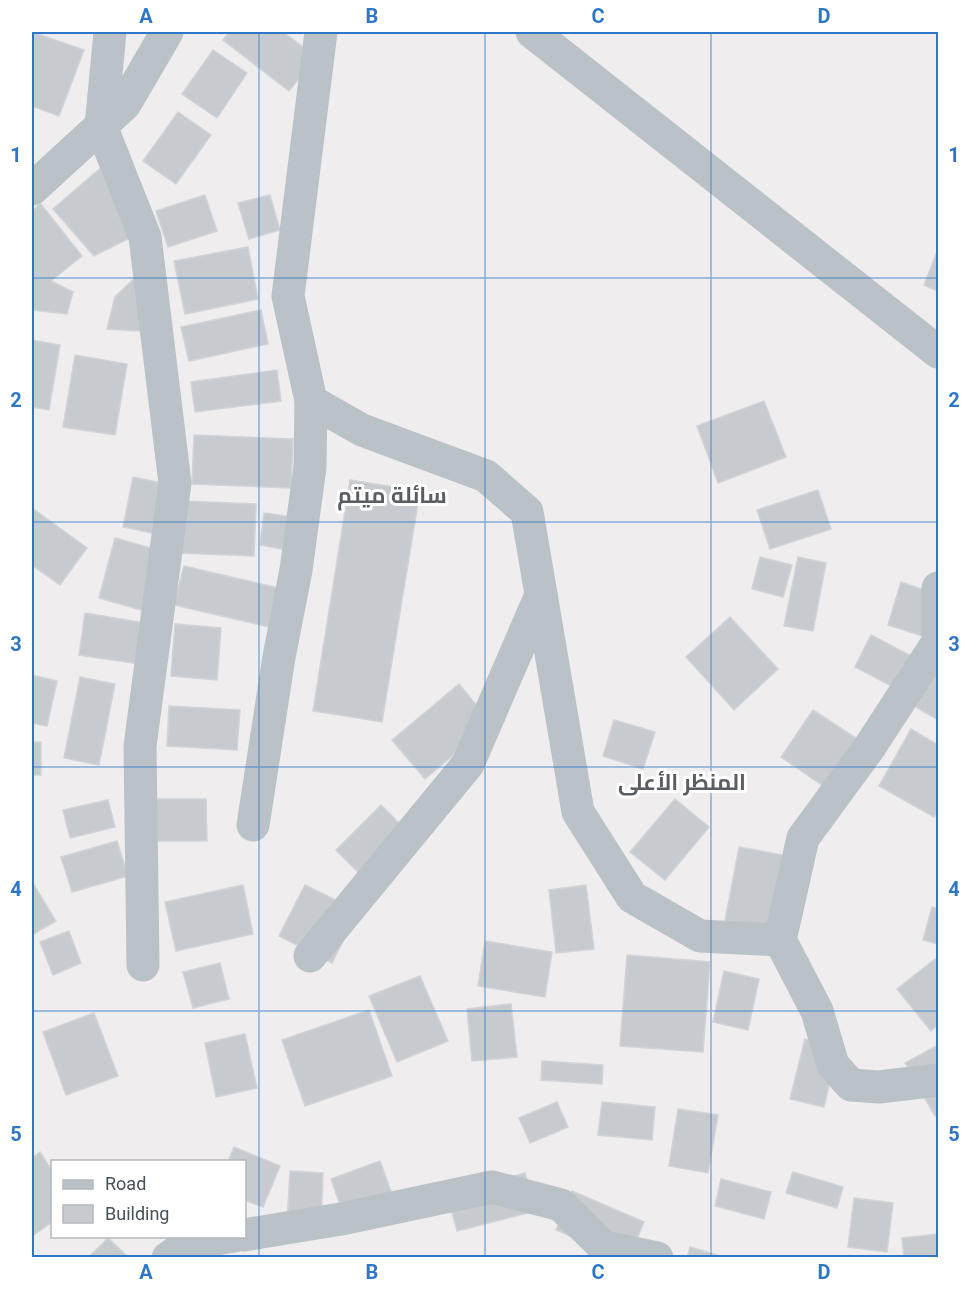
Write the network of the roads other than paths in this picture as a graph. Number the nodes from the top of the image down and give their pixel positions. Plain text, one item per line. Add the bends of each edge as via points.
1 (110, 32) edge
2 (167, 32) edge
3 (321, 32) edge
4 (532, 32) edge
5 (101, 126) junction
6 (32, 189) edge
7 (939, 352) edge
8 (311, 401) junction
9 (939, 588) edge
10 (541, 595) junction
11 (938, 642) edge
12 (253, 825) dead end
13 (780, 940) junction
14 (310, 956) dead end
15 (143, 964) dead end
16 (939, 1080) edge
17 (246, 1235) edge
18 (222, 1238) edge
19 (168, 1257) edge
20 (657, 1257) edge

1 - 5 street
2 - 5 street via 125,104
3 - 8 street via 288,296
4 - 7 street
5 - 6 street
5 - 15 street via 145,237 175,483 140,746
8 - 10 street via 362,430 486,476 527,512
8 - 12 street via 309,467 296,570
9 - 11 street
10 - 13 street via 578,812 632,897 700,936
10 - 14 street via 468,764
11 - 13 street via 869,748 803,838
13 - 16 street via 818,1011 833,1065 851,1085 879,1088
17 - 20 street via 492,1187 561,1205 604,1247
18 - 19 street via 188,1244

